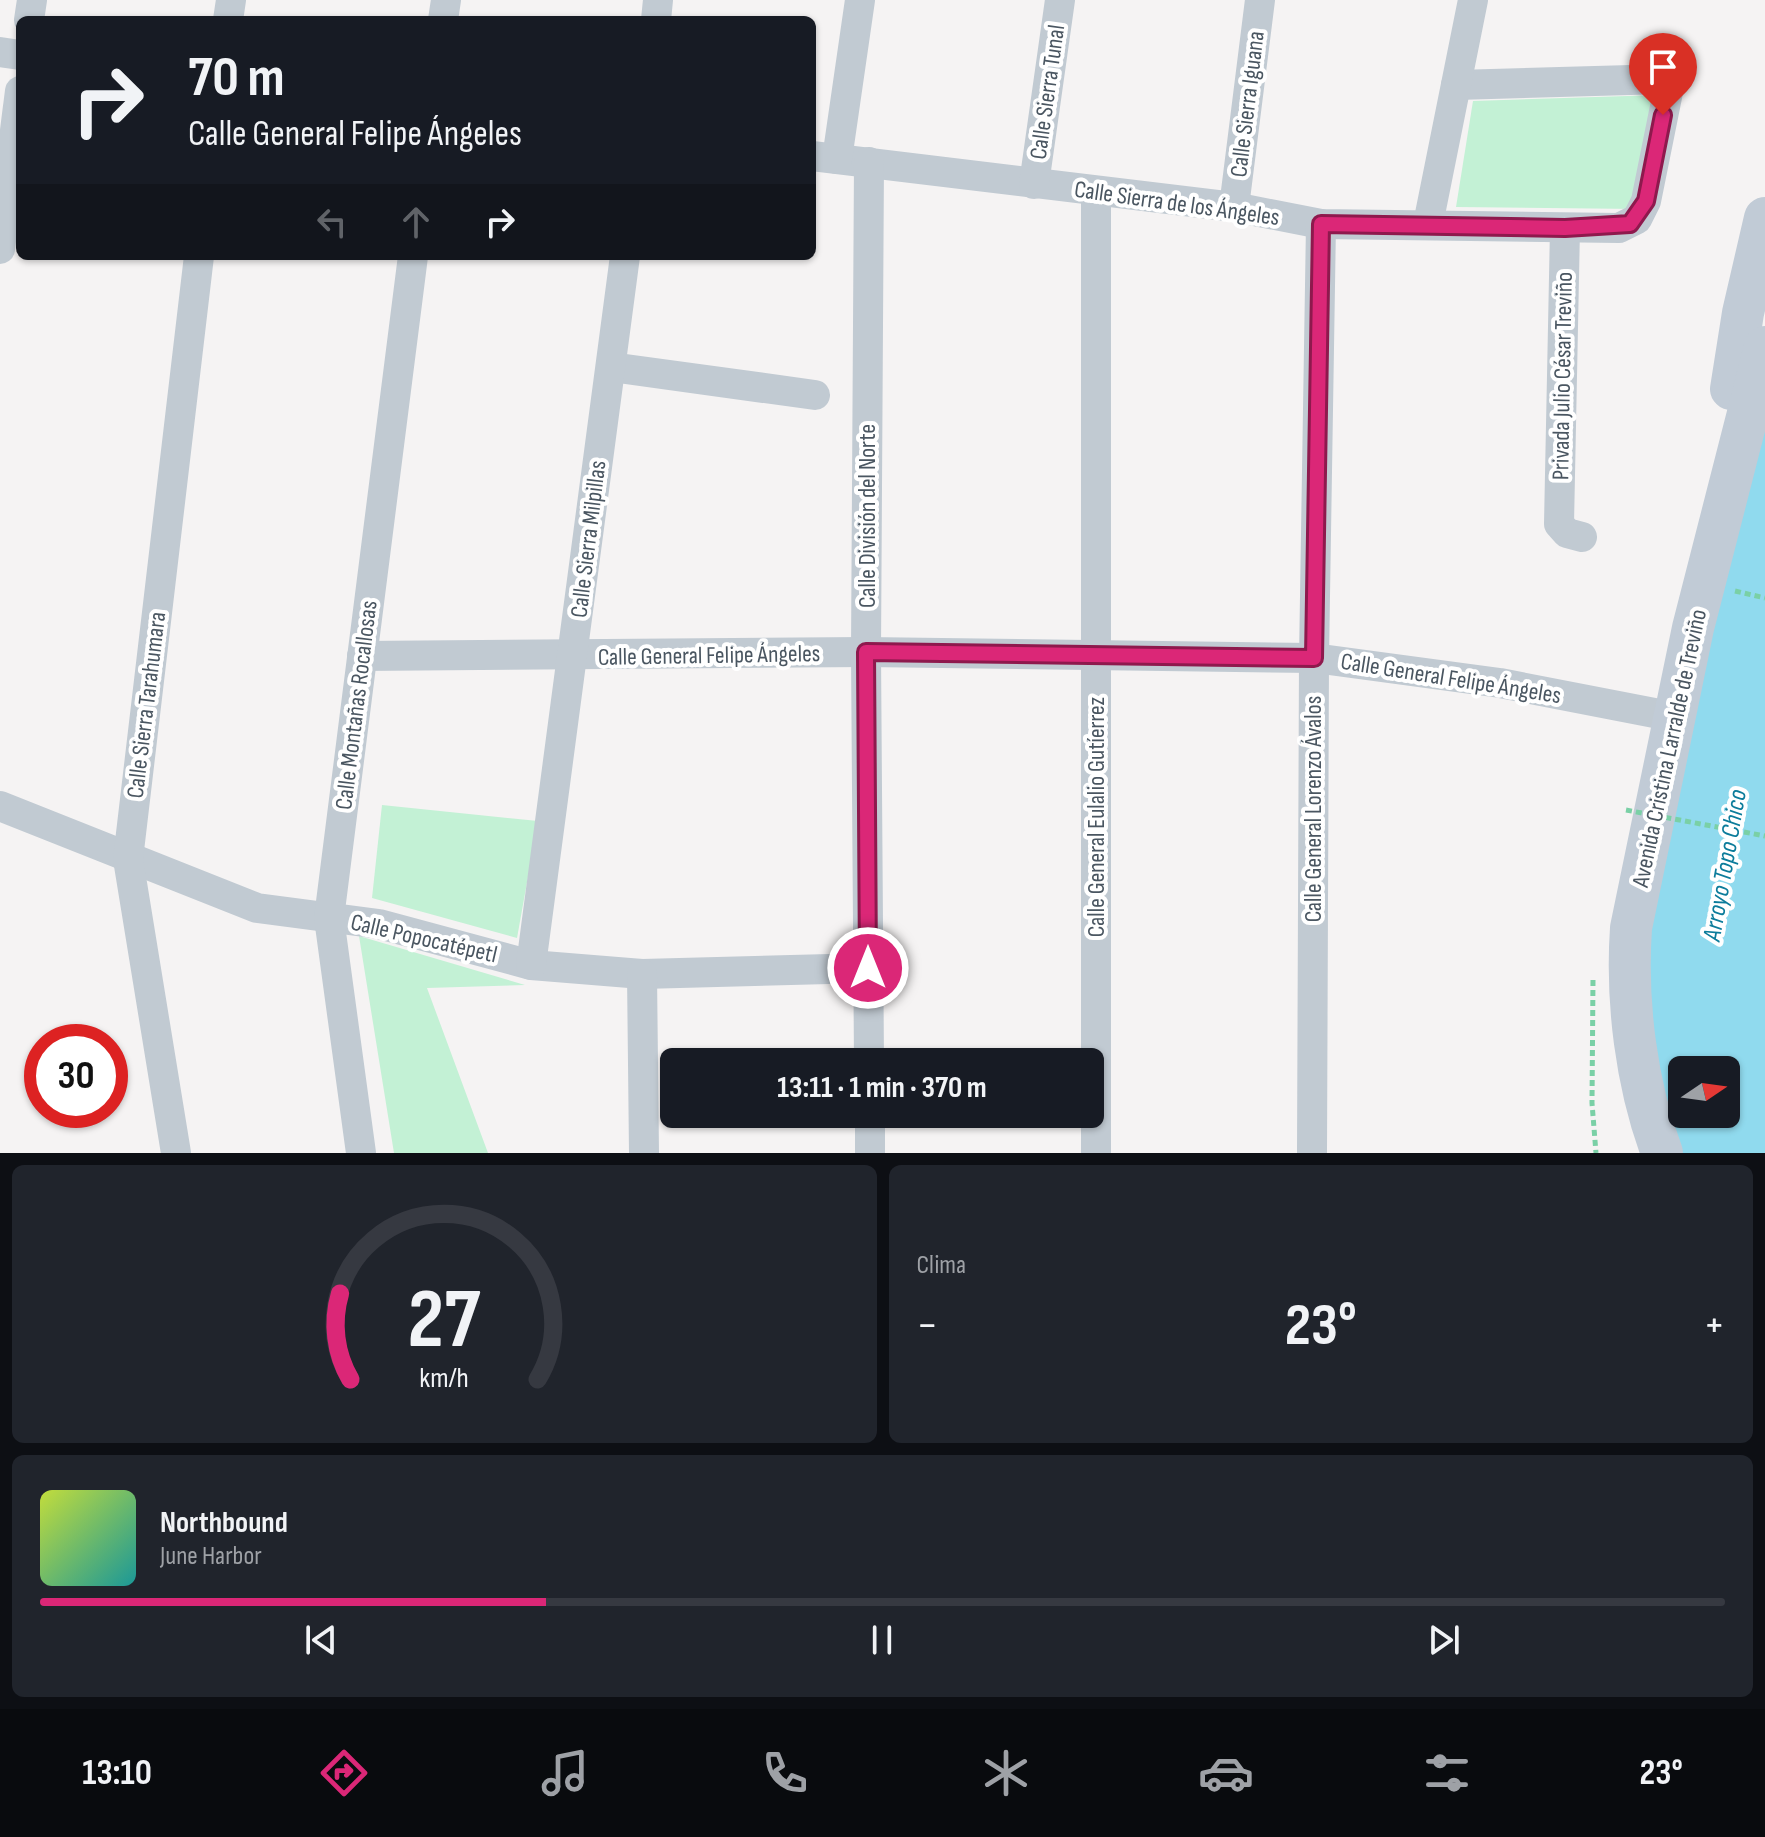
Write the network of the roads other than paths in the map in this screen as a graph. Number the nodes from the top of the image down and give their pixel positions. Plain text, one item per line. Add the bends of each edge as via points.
1 (860, 0) edge
2 (1060, 0) edge
3 (1260, 0) edge
4 (1473, 0) edge
5 (1456, 85) junction
6 (16, 123) edge
7 (825, 157) edge
8 (869, 162) junction
9 (1034, 184) junction
10 (1096, 192) junction
11 (1234, 207) junction
12 (1765, 218) edge
13 (1321, 224) junction
14 (1428, 224) junction
15 (1565, 228) junction
16 (0, 249) edge
17 (199, 260) edge
18 (412, 260) edge
19 (624, 260) edge
20 (1765, 347) edge
21 (611, 367) junction
22 (801, 392) dead end
23 (1726, 494) junction
24 (1570, 530) dead end
25 (866, 652) junction
26 (1095, 655) junction
27 (362, 656) junction
28 (573, 657) junction
29 (1314, 658) junction
30 (1675, 717) junction
31 (0, 806) edge
32 (128, 859) junction
33 (329, 918) junction
34 (531, 965) junction
35 (868, 968) junction
36 (642, 974) junction
37 (869, 1048) edge
38 (870, 1128) edge
39 (176, 1153) edge
40 (361, 1153) edge
41 (644, 1153) edge
42 (870, 1153) edge
43 (1096, 1153) edge
44 (1312, 1153) edge
45 (1662, 1153) edge

1 - 7 street
2 - 9 street, Calle Sierra Tunal
3 - 11 street, Calle Sierra Iguana
4 - 5 street
5 - 14 street
5 - 15 street, Calle Sierra de los Ángeles via 1666,79 1669,87 1646,201 1637,219 1619,228
6 - 16 street
7 - 8 street, Calle Sierra de los Ángeles
8 - 9 street, Calle Sierra de los Ángeles
8 - 25 street, Calle División del Norte
9 - 10 street, Calle Sierra de los Ángeles
10 - 11 street, Calle Sierra de los Ángeles
10 - 26 street, Calle General Eulalio Gutíerrez
11 - 13 street, Calle Sierra de los Ángeles
12 - 23 main road via 1743,313 1724,437
13 - 14 street, Calle Sierra de los Ángeles
13 - 29 street, Calle General Lorenzo Ávalos
14 - 15 street, Calle Sierra de los Ángeles
15 - 24 street, Privada Julio César Treviño
17 - 32 street, Calle Sierra Tarahumara
18 - 27 street, Calle Montañas Rocallosas
19 - 21 street, Calle Sierra Milpillas
20 - 23 main road, Avenida Cristina Larralde de Treviño
21 - 22 street
21 - 28 street, Calle Sierra Milpillas
23 - 30 main road, Avenida Cristina Larralde de Treviño
25 - 26 street, Calle General Felipe Ángeles
25 - 28 street, Calle General Felipe Ángeles
25 - 35 street, Calle División del Norte
26 - 29 street, Calle General Felipe Ángeles
26 - 43 street, Calle General Eulalio Gutíerrez
27 - 28 street, Calle General Felipe Ángeles
27 - 33 street, Calle Montañas Rocallosas
28 - 34 street, Calle Sierra Milpillas
29 - 30 street, Calle General Felipe Ángeles via 1500,683
29 - 44 street, Calle General Lorenzo Ávalos
30 - 45 main road, Avenida Cristina Larralde de Treviño via 1641,871 1629,968 1641,1065
31 - 32 street, Calle Popocatépetl
32 - 33 street, Calle Popocatépetl via 257,908
32 - 39 street, Calle Sierra Tarahumara
33 - 34 street, Calle Popocatépetl via 412,932
33 - 40 street, Calle Montañas Rocallosas
34 - 36 street, Calle Popocatépetl
35 - 36 street, Calle Popocatépetl
35 - 37 street, Calle División del Norte
36 - 41 street
38 - 42 street

